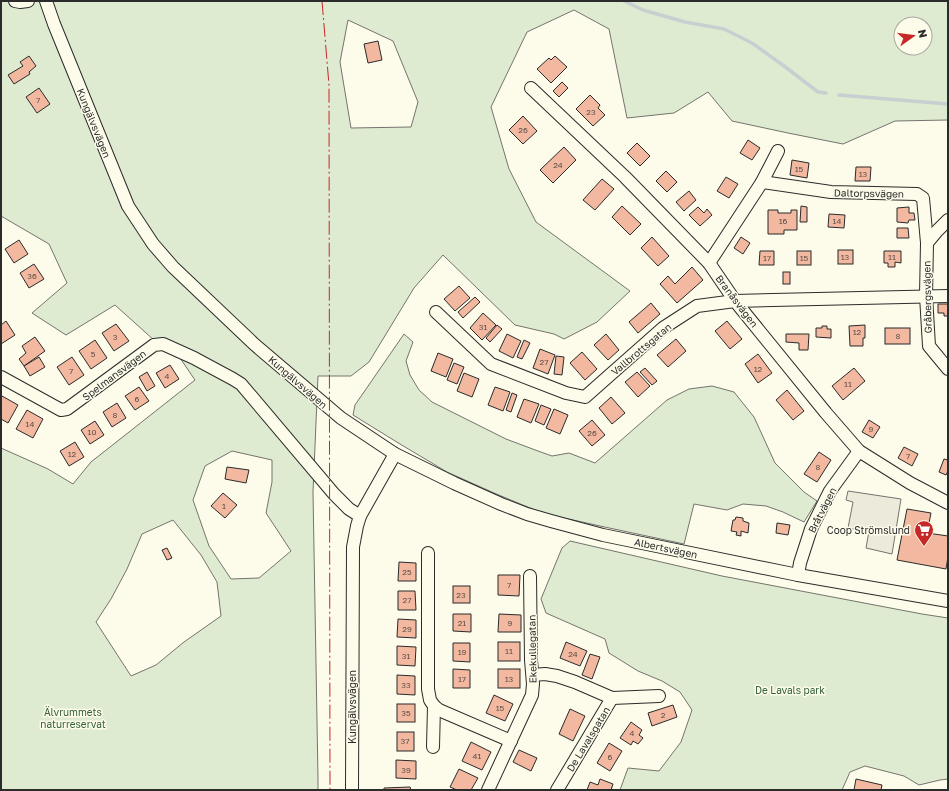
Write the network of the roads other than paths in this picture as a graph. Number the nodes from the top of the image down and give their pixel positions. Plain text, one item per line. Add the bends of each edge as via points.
1 (15, 1) edge
2 (28, 1) edge
3 (46, 1) edge
4 (531, 88) dead end
5 (778, 151) dead end
6 (762, 182) junction
7 (948, 220) edge
8 (927, 243) junction
9 (709, 263) junction
10 (926, 296) junction
11 (948, 296) edge
12 (735, 301) junction
13 (436, 312) dead end
14 (948, 369) edge
15 (1, 377) edge
16 (860, 451) junction
17 (395, 454) junction
18 (948, 503) edge
19 (360, 516) junction
20 (428, 554) dead end
21 (798, 575) junction
22 (530, 576) dead end
23 (948, 601) edge
24 (533, 675) junction
25 (659, 696) dead end
26 (612, 698) junction
27 (434, 706) junction
28 (511, 741) junction
29 (433, 747) dead end
30 (352, 790) edge
31 (488, 790) edge
32 (557, 790) edge

1 - 2 street
3 - 17 street, Kungälvsvägen via 128,206 153,244 254,344 341,418
4 - 9 street, Branåsvägen via 625,177
5 - 6 street
6 - 8 street, Daltorpsvägen via 831,192 917,194 923,198
6 - 9 street
7 - 8 street
8 - 10 street, Gråbergsvägen
9 - 12 street, Branåsvägen
10 - 11 street, Vallbrottsgatan
10 - 12 street, Vallbrottsgatan
10 - 14 street, Gråbergsvägen via 929,346
12 - 13 street, Vallbrottsgatan via 697,306 663,328 585,397 566,393 491,364
12 - 16 street, Branåsvägen
15 - 19 street, Spelmansvägen via 60,410 67,409 154,345 163,344 241,384 334,494
16 - 18 street, Branåsvägen via 910,483
16 - 21 street, Bråtvägen via 830,491 811,529
17 - 19 street, Kungälvsvägen
17 - 21 street, Albertsvägen via 527,514 603,535
19 - 30 street, Kungälvsvägen via 354,547
20 - 27 street via 428,689
21 - 23 street, Albertsvägen
22 - 24 street, Ekekullegatan
24 - 26 street, De Lavalsgatan via 557,676
24 - 28 street, Ekekullegatan via 532,696
25 - 26 street
26 - 32 street, De Lavalsgatan
27 - 28 street
27 - 29 street
28 - 31 street, Ekekullegatan

